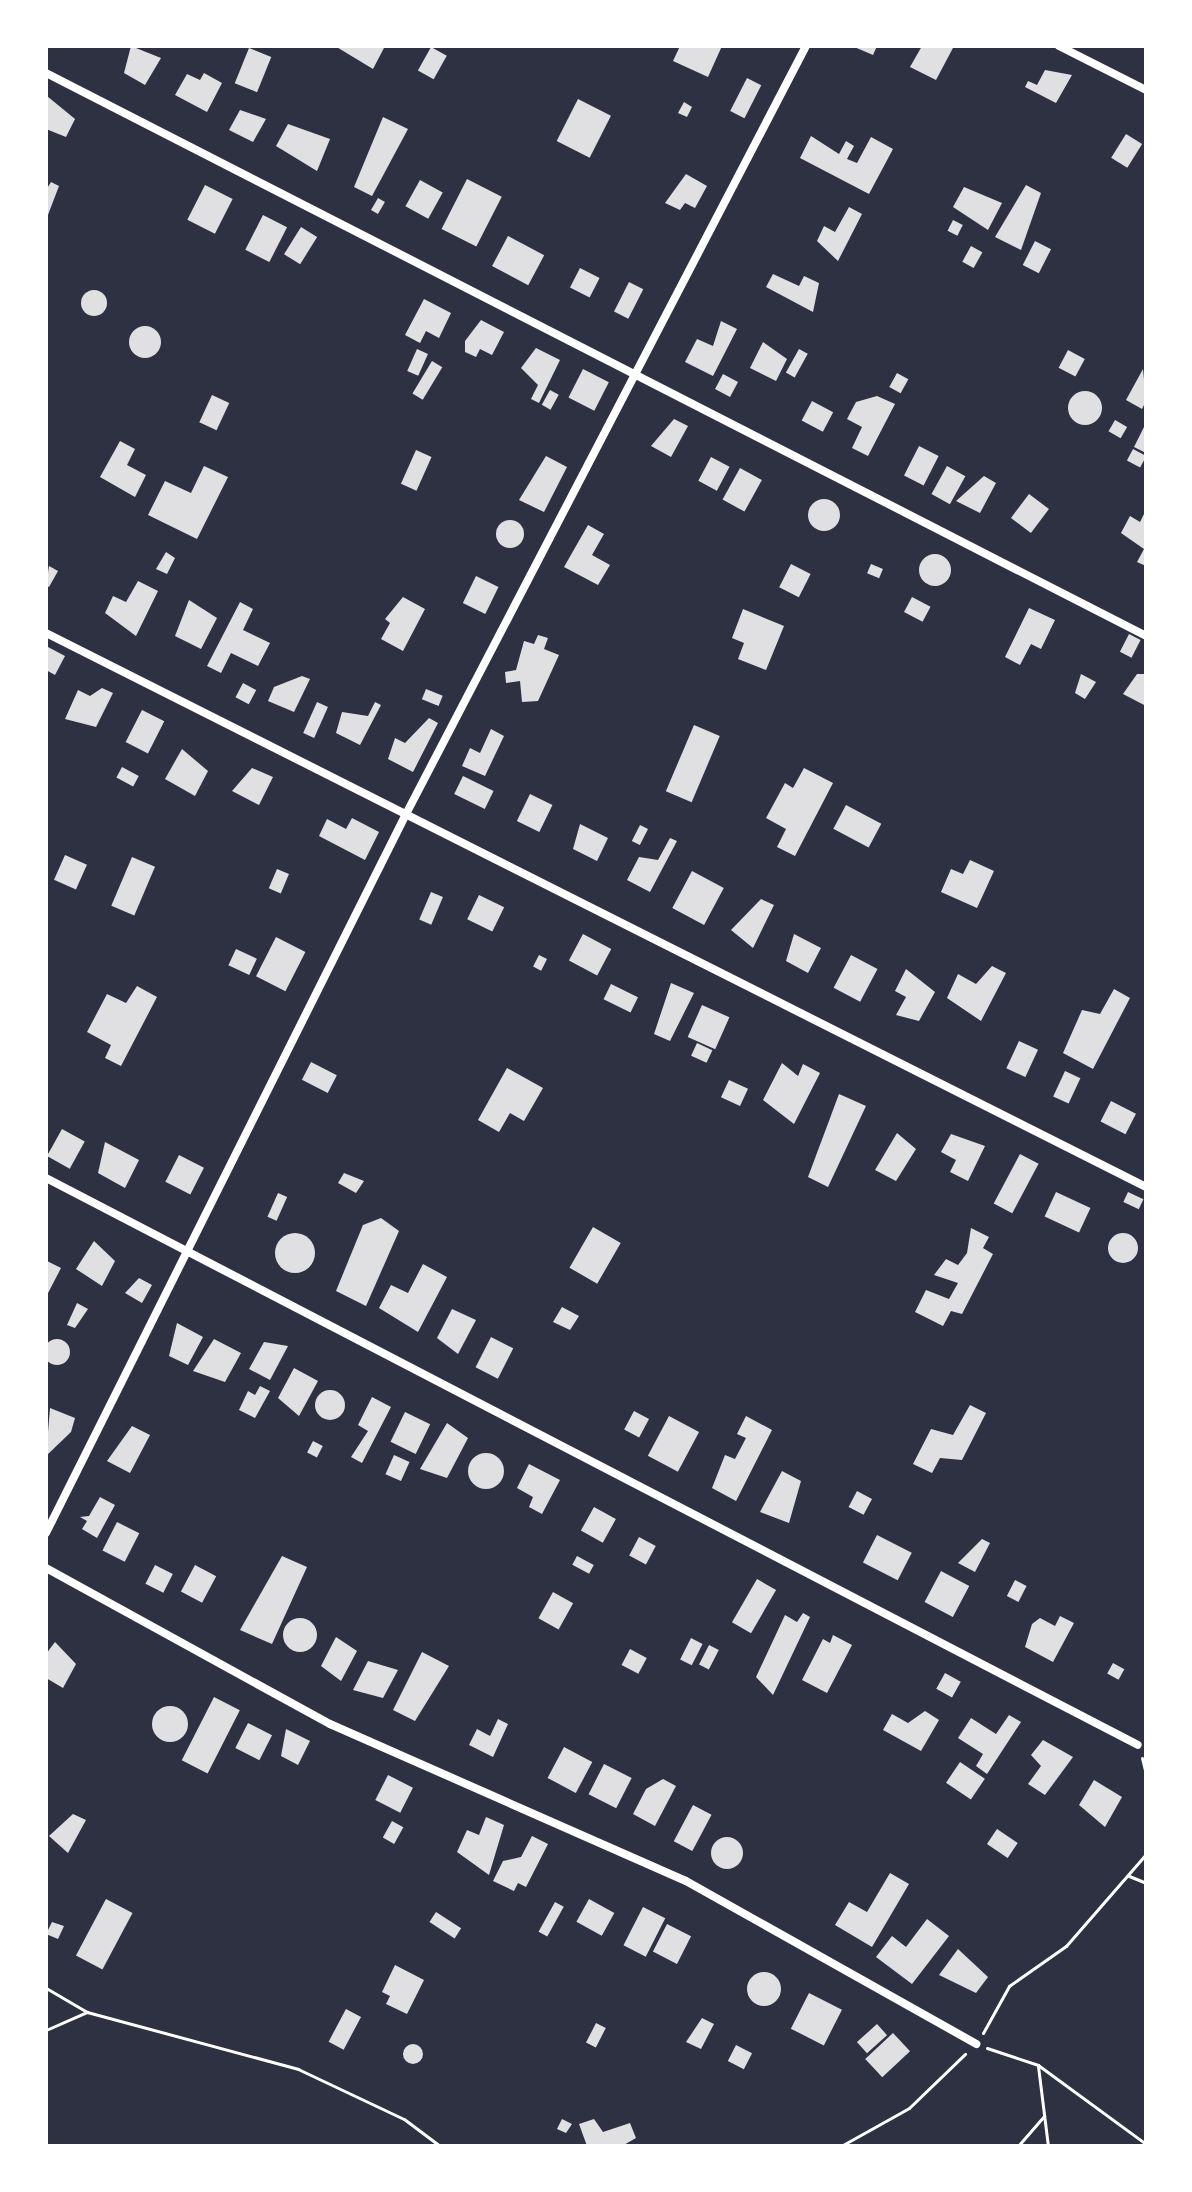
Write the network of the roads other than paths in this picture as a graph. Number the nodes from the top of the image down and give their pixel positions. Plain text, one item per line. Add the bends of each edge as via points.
1 (806, 46) edge
2 (1059, 46) edge
3 (46, 73) edge
4 (1146, 90) edge
5 (632, 376) junction
6 (46, 633) edge
7 (1146, 636) edge
8 (405, 816) junction
9 (46, 1178) edge
10 (1146, 1187) edge
11 (188, 1251) junction
12 (46, 1533) edge
13 (46, 1568) edge
14 (1138, 1745) dead end
15 (976, 2044) road end

1 - 5 street
2 - 4 street
3 - 5 street
5 - 7 street
5 - 8 street
6 - 8 street
8 - 10 street
8 - 11 street
9 - 11 street
11 - 12 street
11 - 14 street
13 - 15 street via 330,1724 686,1881

